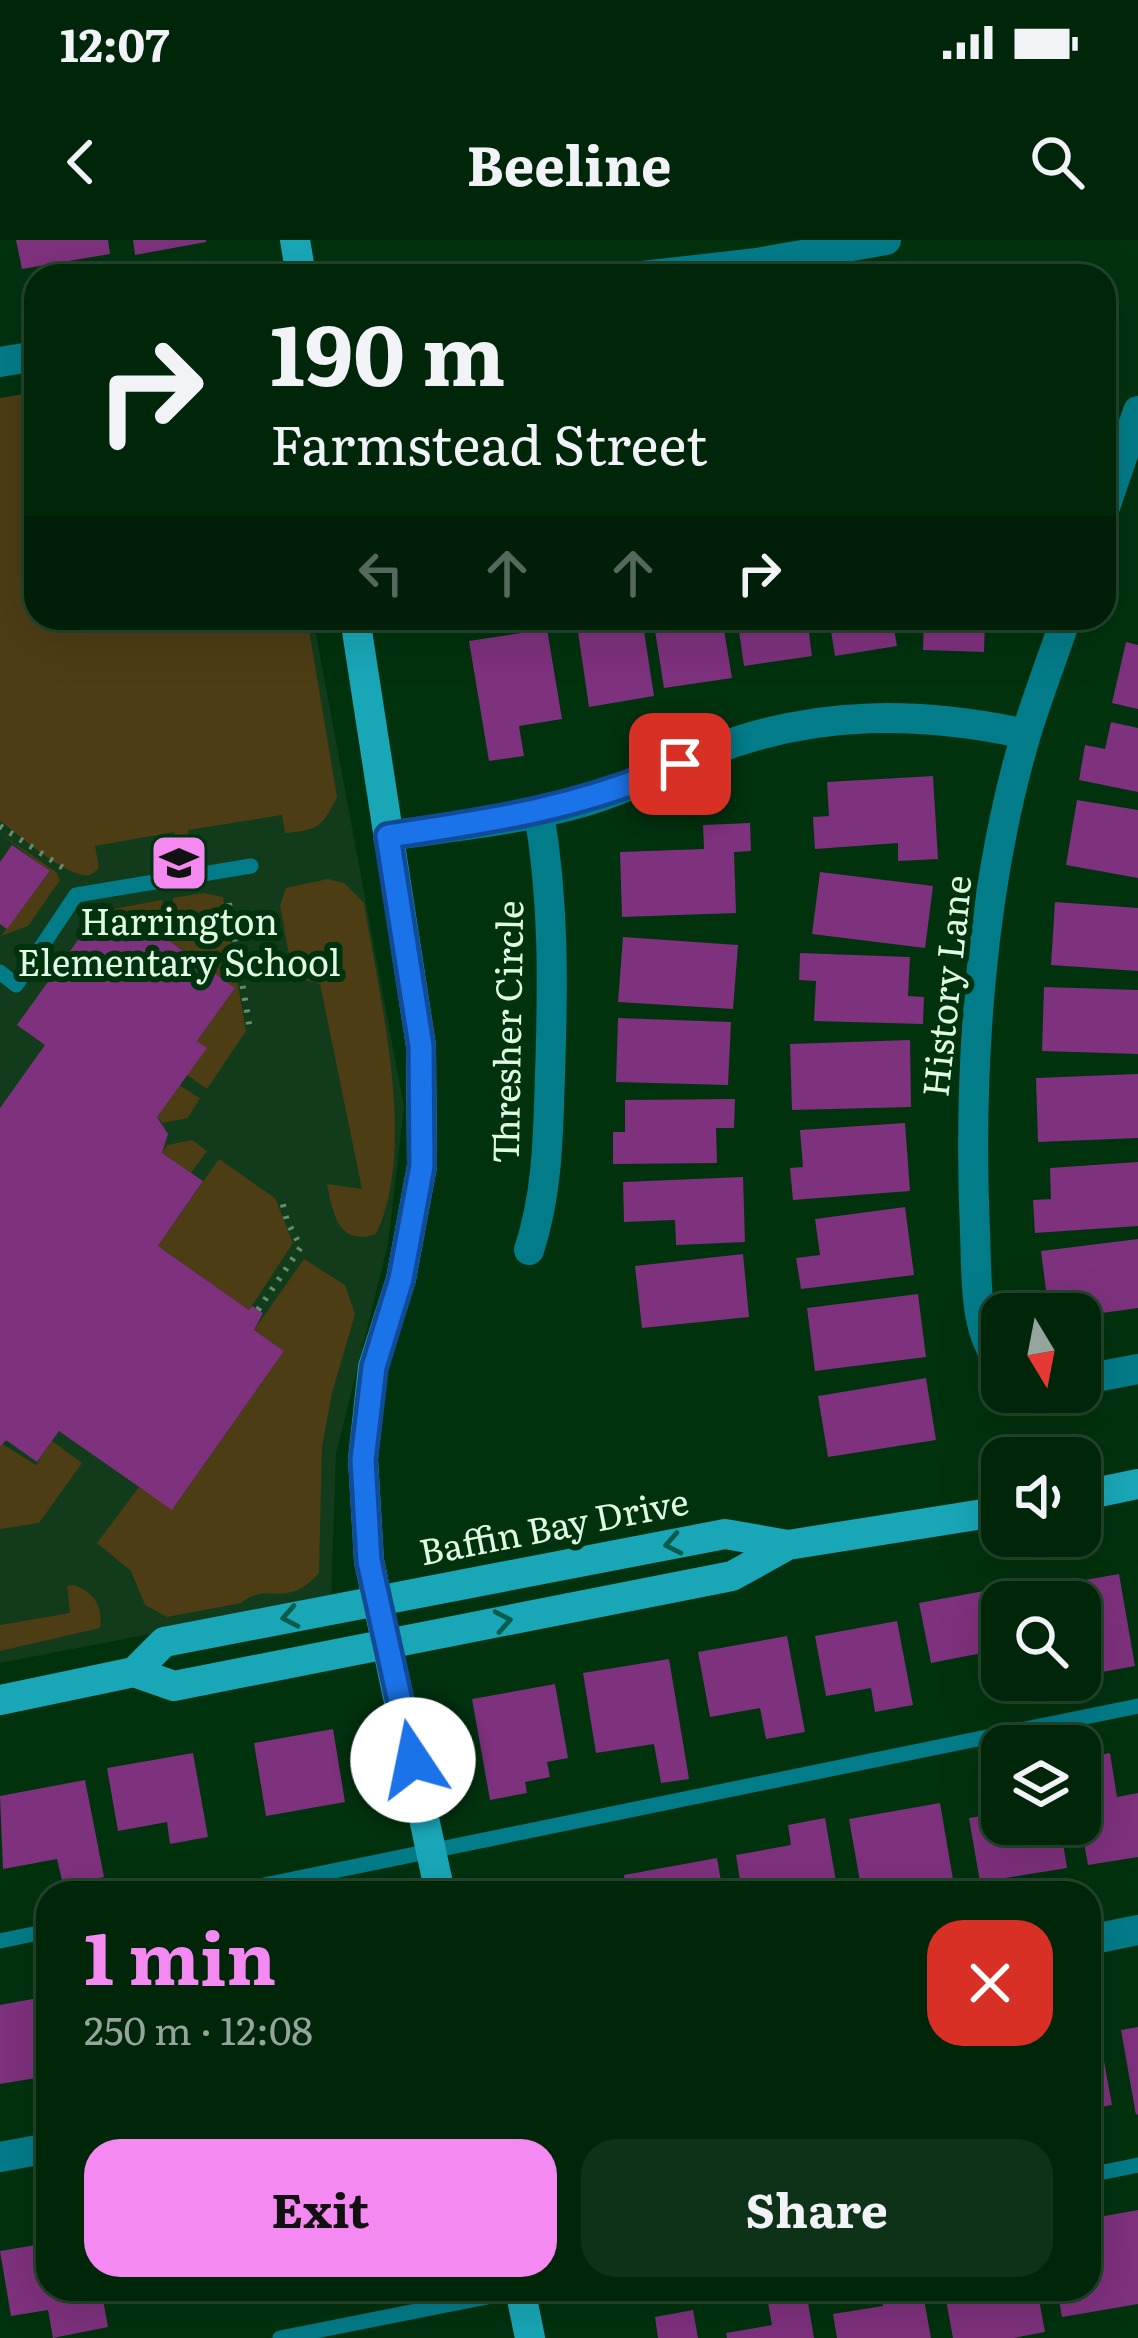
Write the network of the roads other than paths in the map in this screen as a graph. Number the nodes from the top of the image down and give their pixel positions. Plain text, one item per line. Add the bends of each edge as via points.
1 (886, 240) edge
2 (749, 264) edge
3 (1138, 411) edge
4 (1116, 475) edge
5 (357, 630) edge
6 (1062, 630) edge
7 (1026, 734) junction
8 (539, 813) junction
9 (388, 836) junction
10 (251, 866) dead end
11 (0, 973) edge
12 (529, 1250) dead end
13 (981, 1316) edge
14 (1138, 1369) edge
15 (1101, 1377) edge
16 (1138, 1484) edge
17 (1101, 1492) edge
18 (981, 1514) edge
19 (788, 1545) junction
20 (377, 1600) junction
21 (388, 1643) junction
22 (134, 1672) junction
23 (0, 1700) edge
24 (1138, 1706) edge
25 (432, 1850) junction
26 (283, 1881) edge
27 (438, 1881) edge
28 (1138, 1930) edge
29 (36, 1933) edge
30 (1101, 1938) edge
31 (0, 1941) edge
32 (36, 2150) edge
33 (0, 2158) edge
34 (1138, 2165) edge
35 (1101, 2173) edge
36 (463, 2301) edge
37 (524, 2301) edge
38 (280, 2338) edge
39 (530, 2338) edge

1 - 2 street
3 - 4 street
5 - 9 street
6 - 7 street, History Lane
7 - 8 street via 932,717 824,721 754,736
7 - 13 street, History Lane via 987,930 975,1040 971,1153
8 - 9 street
8 - 12 street, Thresher Circle via 554,952 546,1174
9 - 20 street via 421,1046 422,1166 374,1367 363,1460
10 - 11 lane via 76,896 16,985
14 - 15 street
16 - 17 street
18 - 19 street, Baffin Bay Drive
19 -> 20 street, Baffin Bay Drive via 725,1534
21 -> 19 street, Baffin Bay Drive via 733,1576
20 - 21 street
20 -> 22 street, Baffin Bay Drive via 164,1642
21 - 22 street, Baffin Bay Drive via 174,1686
21 - 25 street
22 - 23 street, Baffin Bay Drive
24 - 25 lane
25 - 26 lane
25 - 27 street
28 - 30 street
29 - 31 lane
32 - 33 street
34 - 35 lane
36 - 38 lane
37 - 39 street

